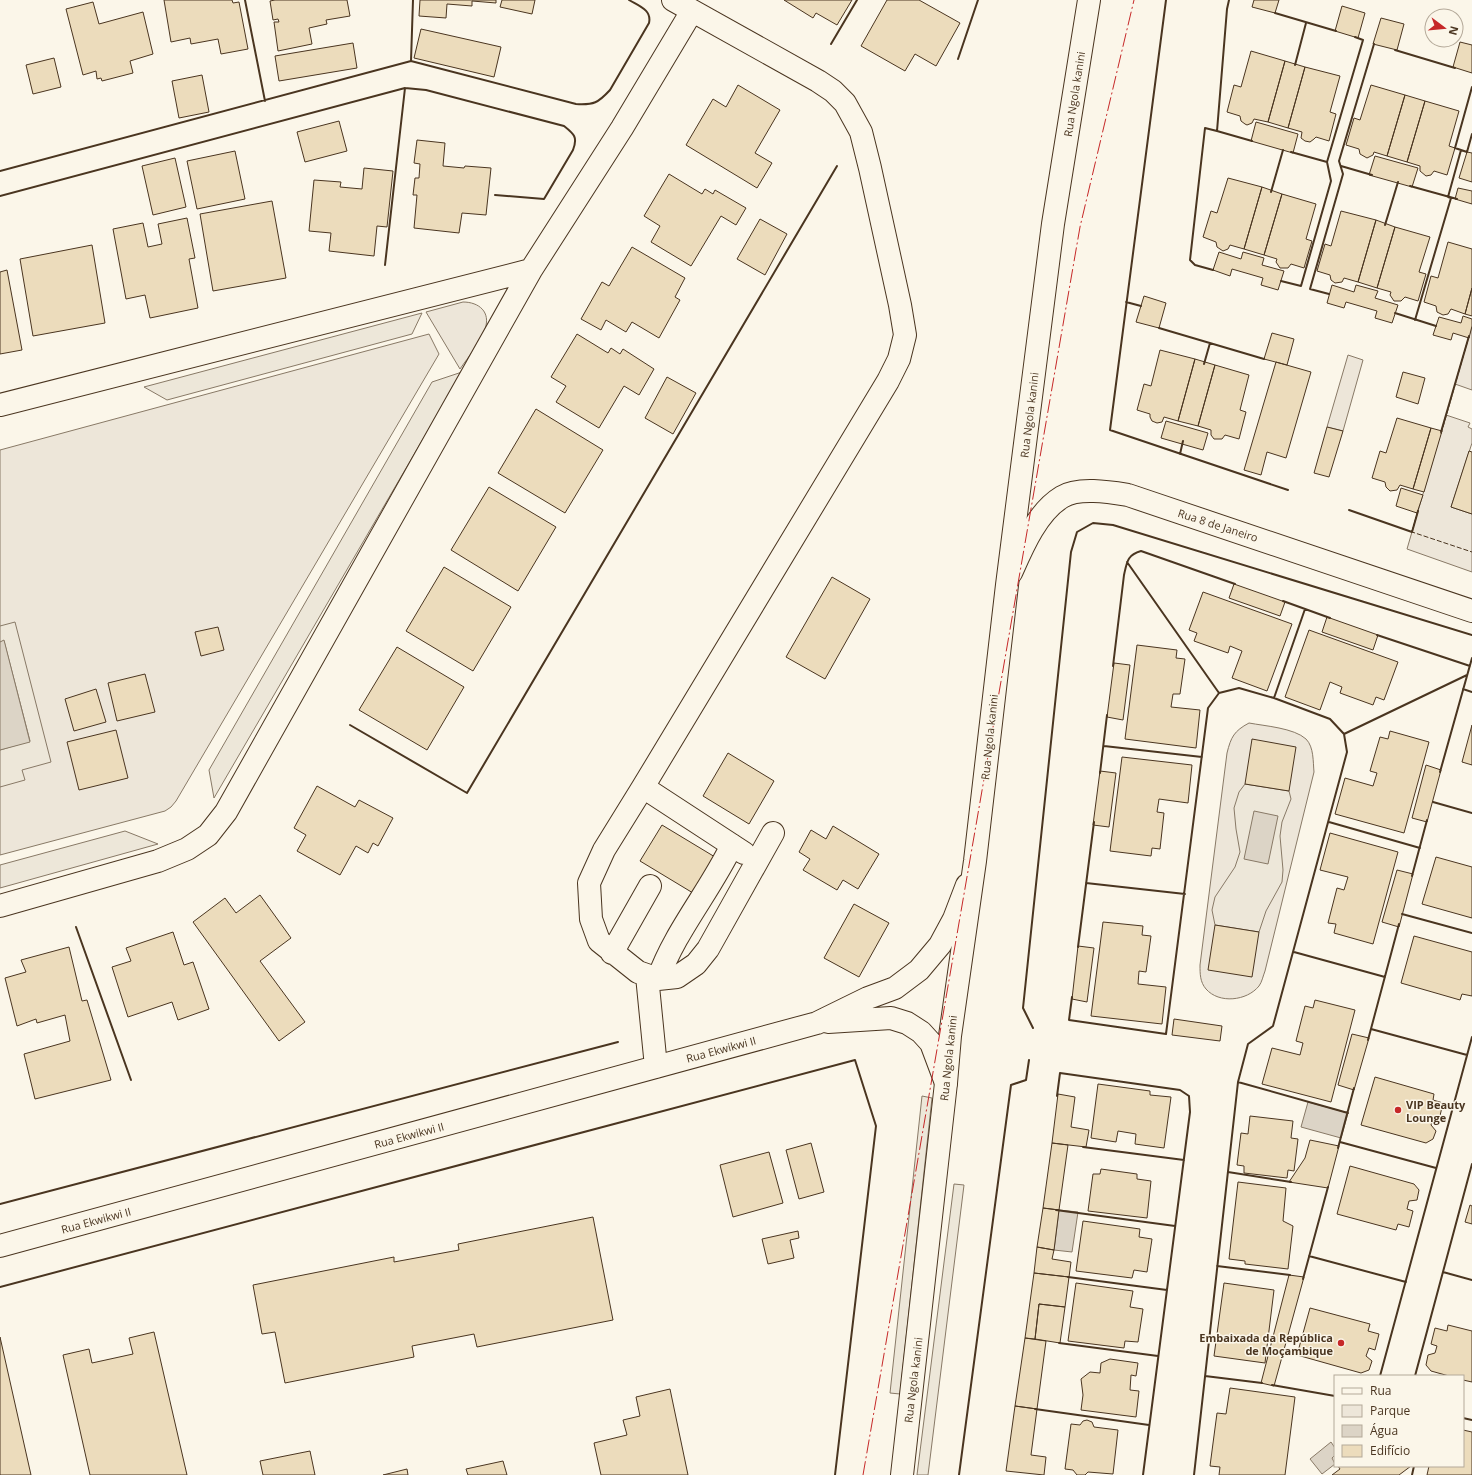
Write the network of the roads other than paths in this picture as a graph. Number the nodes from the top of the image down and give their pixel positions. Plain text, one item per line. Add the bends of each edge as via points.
1 (673, 0) edge
2 (1089, 0) edge
3 (692, 11) junction
4 (531, 270) junction
5 (0, 405) edge
6 (1007, 584) junction
7 (1472, 611) edge
8 (643, 788) junction
9 (773, 833) dead end
10 (732, 845) junction
11 (757, 861) junction
12 (975, 861) junction
13 (650, 886) dead end
14 (0, 906) edge
15 (612, 953) junction
16 (653, 978) junction
17 (817, 1023) junction
18 (656, 1067) junction
19 (946, 1083) junction
20 (0, 1246) edge
21 (902, 1475) edge

1 - 3 street
2 - 6 street, Rua Ngola kanini via 1053,224
3 - 4 street via 622,128
3 - 8 street via 818,81 845,103 861,132 905,335 900,358 888,381
4 - 5 street
4 - 14 street via 226,812 208,835 187,849 158,861
6 - 7 street, Rua 8 de Janeiro via 1023,545 1045,512 1062,497 1100,490 1128,495
6 - 12 street, Rua Ngola kanini
8 - 10 street
8 - 15 street via 604,850 588,884 591,919 599,941
9 - 11 street
10 - 11 street
10 - 16 street
11 - 16 street via 708,949 696,964 677,977
12 - 17 street, Rua Ekwikwi II via 954,919 940,945 919,970 895,988
12 - 19 street, Rua Ngola kanini
13 - 15 street
15 - 16 street via 638,972
16 - 18 street
17 - 18 street, Rua Ekwikwi II
17 - 19 street, Rua Ekwikwi II via 891,1018 907,1023 922,1032 931,1043
18 - 20 street, Rua Ekwikwi II
19 - 21 street, Rua Ngola kanini

